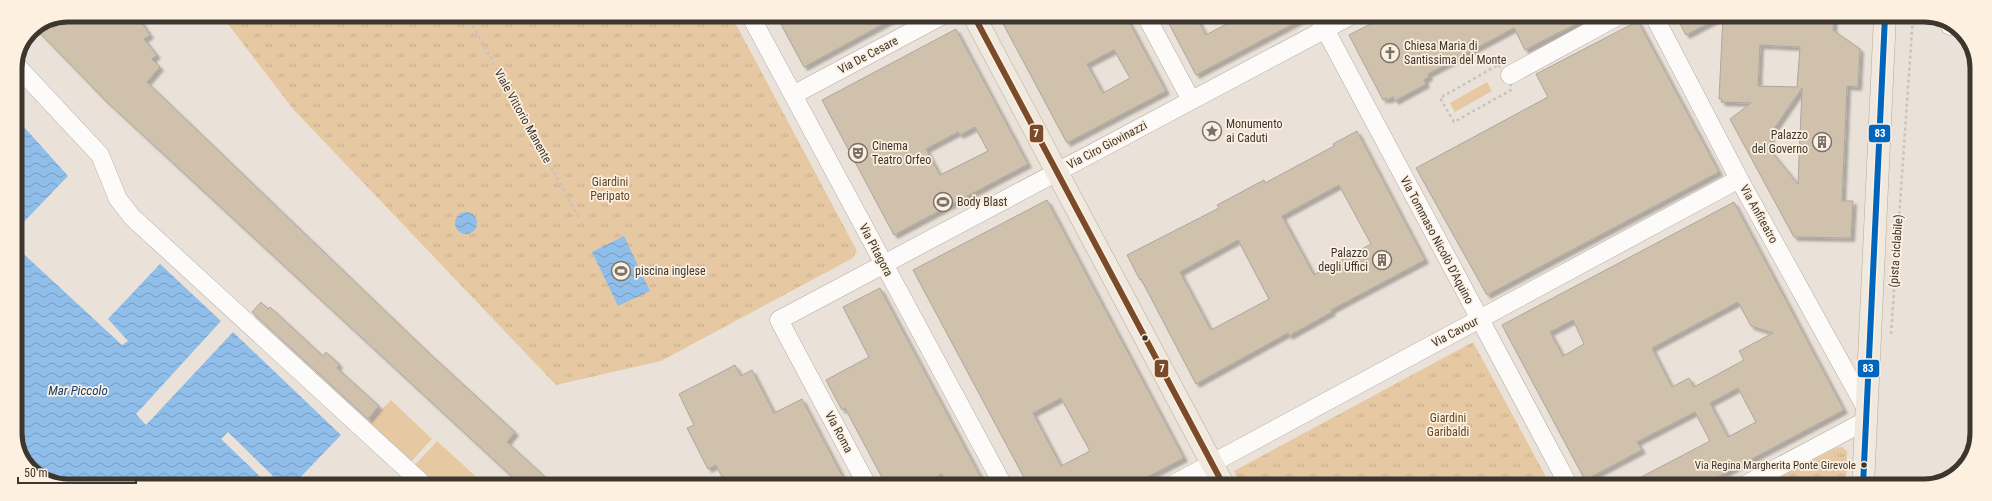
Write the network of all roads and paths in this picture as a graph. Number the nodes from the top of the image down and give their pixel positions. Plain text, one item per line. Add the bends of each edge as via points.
1 (471, 22) edge
2 (754, 22) edge
3 (932, 22) edge
4 (977, 22) edge
5 (1149, 22) edge
6 (1321, 22) edge
7 (1607, 22) edge
8 (1657, 22) edge
9 (1885, 22) edge
10 (1912, 22) edge
11 (22, 71) edge
12 (1510, 75) junction
13 (792, 95) junction
14 (1191, 100) junction
15 (1057, 172) junction
16 (1739, 179) junction
17 (579, 218) dead end
18 (884, 264) junction
19 (1479, 319) junction
20 (779, 320) joint
21 (1890, 338) dead end
22 (1867, 415) junction
23 (1212, 463) junction
24 (417, 479) edge
25 (864, 479) edge
26 (999, 479) edge
27 (1183, 479) edge
28 (1220, 479) edge
29 (1565, 479) edge
30 (1755, 479) edge
31 (1863, 479) edge

1 - 17 path, Viale Vittorio Manente
2 - 13 street, Via Pitagora
3 - 13 street, Via De Cesare
4 - 15 main road
5 - 14 street
6 - 14 street, Via Ciro Giovinazzi
6 - 19 street, Via Tommaso Nicolò D'Aquino
7 - 12 street
8 - 16 street, Via Anfiteatro
9 - 22 main road
10 - 21 path, (pista ciclabile)
11 - 24 street via 100,155 118,199 132,218
12 - 12 path via 1512,90 1454,122 1440,98 1498,65
13 - 18 street, Via Pitagora
14 - 15 street, Via Ciro Giovinazzi
15 - 18 street, Via Ciro Giovinazzi
15 - 23 main road
16 - 19 street, Via Cavour
16 - 22 street, Via Anfiteatro
18 - 20 street, Via Ciro Giovinazzi
18 - 26 street, Via Pitagora
19 - 23 street, Via Cavour
19 - 29 street, Via Tommaso Nicolò D'Aquino
20 - 25 street, Via Roma
22 - 30 street
22 - 31 main road
23 - 27 street, Via Cavour
23 - 28 main road

